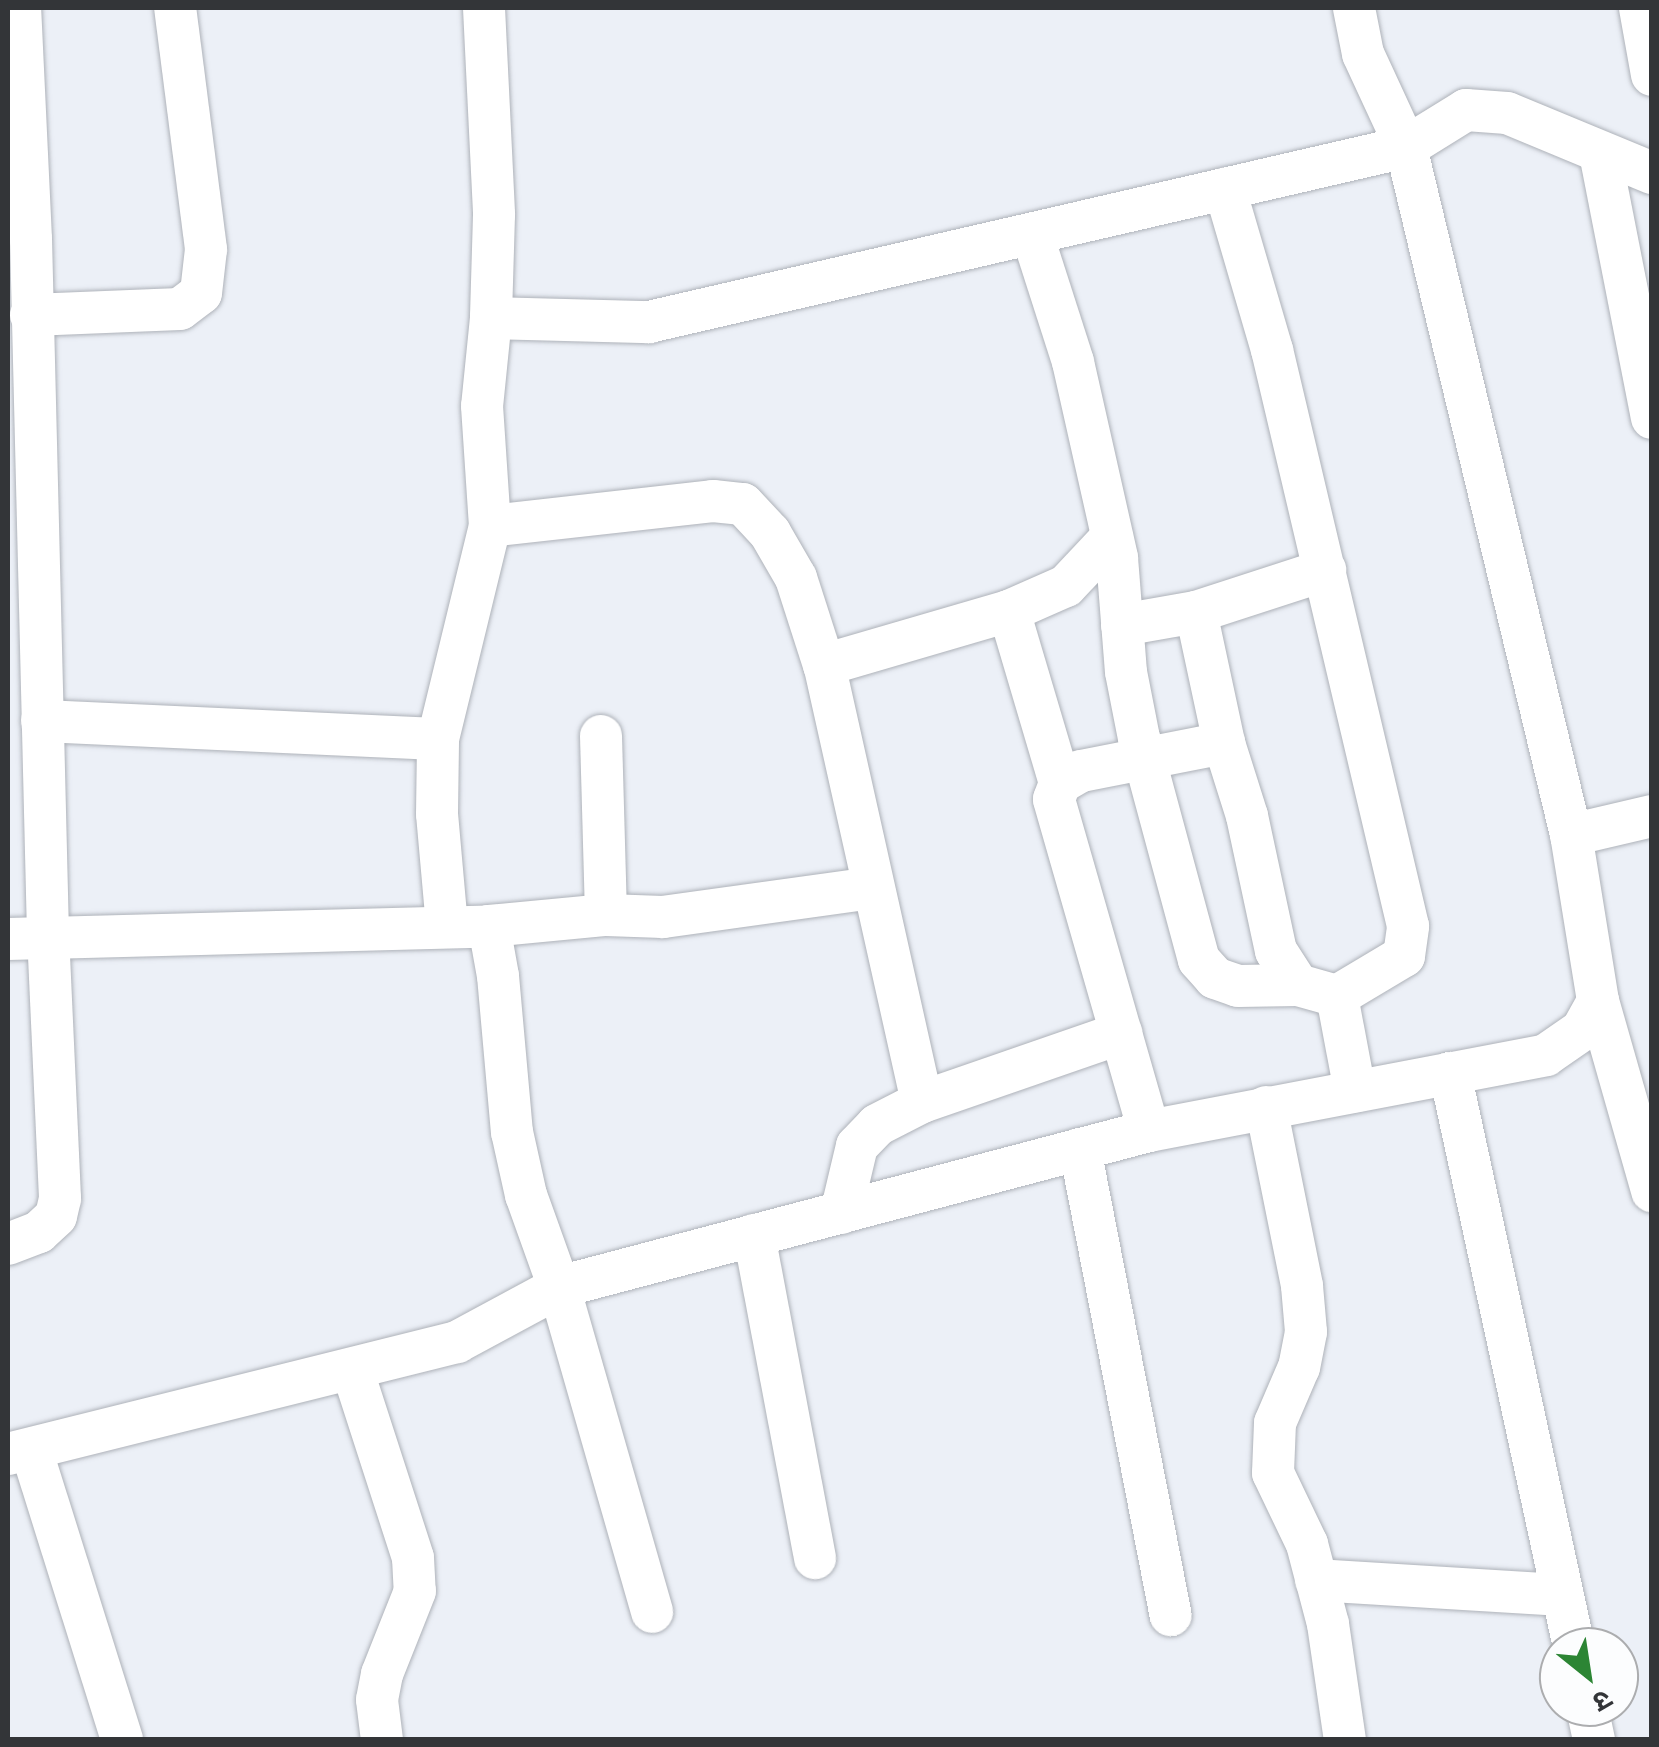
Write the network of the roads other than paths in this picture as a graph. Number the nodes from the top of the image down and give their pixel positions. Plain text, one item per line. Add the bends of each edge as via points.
1 (20, 8) edge
2 (175, 8) edge
3 (484, 8) edge
4 (1354, 8) edge
5 (1640, 8) edge
6 (1652, 75) edge
7 (16, 94) edge
8 (1406, 147) junction
9 (1600, 153) junction
10 (1652, 173) edge
11 (1225, 189) junction
12 (1032, 234) junction
13 (32, 315) junction
14 (491, 318) junction
15 (1652, 418) edge
16 (490, 526) junction
17 (1112, 537) junction
18 (1324, 570) junction
19 (1009, 610) junction
20 (1196, 612) junction
21 (1122, 626) junction
22 (824, 665) junction
23 (42, 721) junction
24 (602, 736) dead end
25 (438, 739) junction
26 (1224, 743) junction
27 (1145, 759) junction
28 (1060, 784) junction
29 (1652, 816) edge
30 (1571, 836) junction
31 (871, 888) junction
32 (606, 915) junction
33 (468, 926) junction
34 (28, 936) edge
35 (1318, 991) junction
36 (1598, 1001) junction
37 (1121, 1033) junction
38 (1450, 1072) junction
39 (1354, 1090) junction
40 (922, 1102) junction
41 (1266, 1107) junction
42 (1149, 1131) junction
43 (1080, 1149) junction
44 (1652, 1190) edge
45 (841, 1212) junction
46 (754, 1236) junction
47 (8, 1244) edge
48 (560, 1287) junction
49 (353, 1372) junction
50 (19, 1452) edge
51 (816, 1558) dead end
52 (1316, 1580) junction
53 (1563, 1595) junction
54 (652, 1612) dead end
55 (1171, 1615) dead end
56 (1570, 1627) edge
57 (122, 1740) edge
58 (382, 1740) edge
59 (1346, 1740) edge

1 - 7 street
2 - 13 street via 206,249 201,293 180,309
3 - 14 street via 494,215
4 - 8 street via 1363,54
5 - 6 street
7 - 13 street
8 - 9 street via 1466,110 1507,113
8 - 11 street
8 - 30 street
9 - 10 street
9 - 15 street
11 - 12 street
11 - 18 street
12 - 14 street via 649,322
12 - 17 street via 1073,362
13 - 23 street
14 - 16 street via 482,406
16 - 22 street via 713,501 743,504 770,532 796,578
16 - 25 street
17 - 19 street via 1066,586
17 - 21 street
18 - 20 street
18 - 35 street via 1408,926 1404,956
19 - 22 street
19 - 28 street
20 - 21 street
20 - 26 street
21 - 27 street
22 - 31 street
23 - 25 street
23 - 34 street
24 - 32 street
25 - 33 street via 437,814
26 - 27 street
26 - 35 street via 1276,951
27 - 28 street via 1081,772
27 - 35 street via 1199,960 1216,978 1238,986
28 - 37 street via 1054,799
29 - 30 street
30 - 36 street
31 - 32 street via 729,911
31 - 40 street
32 - 33 street
33 - 34 street
33 - 48 street via 498,976 512,1132 526,1195
34 - 47 street via 60,1198 56,1216 39,1232
35 - 39 street
36 - 38 street via 1582,1030 1546,1055
36 - 44 street
37 - 40 street
37 - 42 street
38 - 39 street
38 - 53 street
39 - 41 street
40 - 45 street via 877,1125 857,1146
41 - 42 street
41 - 52 street via 1306,1332 1275,1423 1272,1473 1307,1544
42 - 43 street
43 - 45 street
43 - 55 street
45 - 46 street
46 - 48 street
46 - 51 street
48 - 49 street via 457,1342
48 - 54 street
49 - 50 street
49 - 58 street via 413,1558 415,1590 376,1700
50 - 57 street
52 - 53 street
52 - 59 street
53 - 56 street

